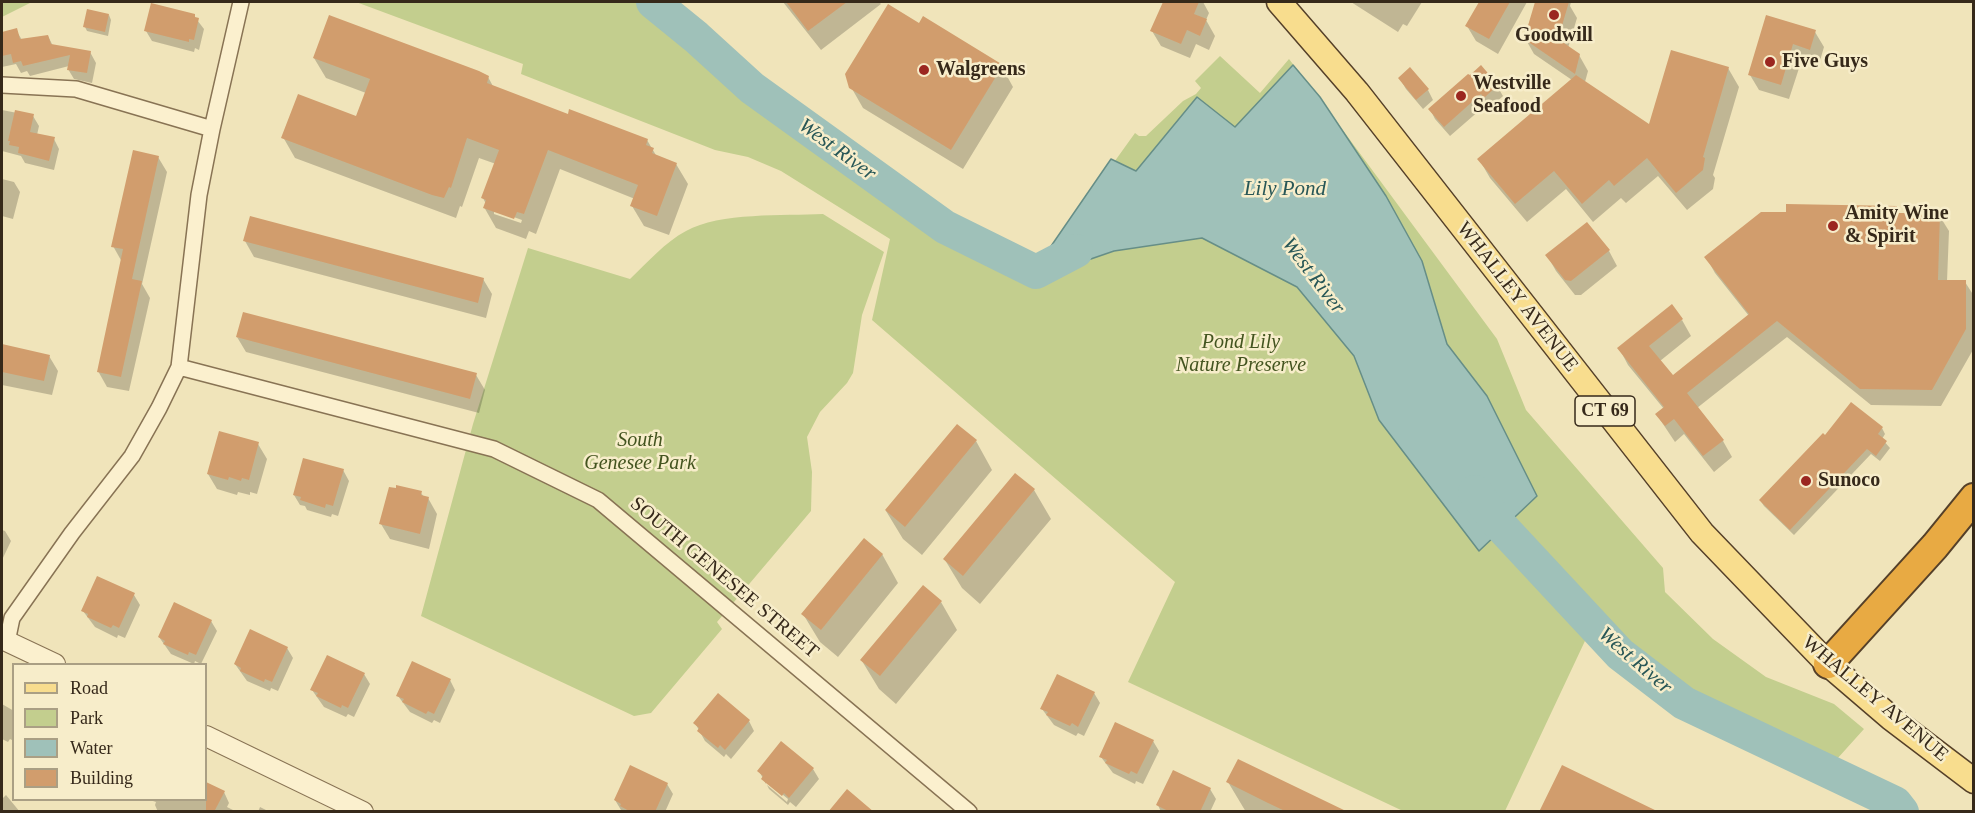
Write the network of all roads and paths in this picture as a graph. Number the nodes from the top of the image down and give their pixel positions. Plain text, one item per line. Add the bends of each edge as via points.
1 (241, 2) edge
2 (1279, 2) edge
3 (2, 85) edge
4 (212, 129) junction
5 (179, 368) junction
6 (1974, 498) edge
7 (4, 640) edge
8 (53, 663) edge
9 (1828, 664) junction
10 (207, 736) edge
11 (1974, 781) edge
12 (363, 812) edge
13 (969, 812) edge

1 - 4 street
2 - 9 main road, WHALLEY AVENUE / CT 69 via 1357,92 1702,533
3 - 4 street via 76,89
4 - 5 street via 193,237
5 - 7 street via 132,456 12,618
5 - 13 street, SOUTH GENESEE STREET via 494,449 598,500
6 - 9 highway
7 - 8 street
9 - 11 main road, WHALLEY AVENUE / CT 69
10 - 12 street

